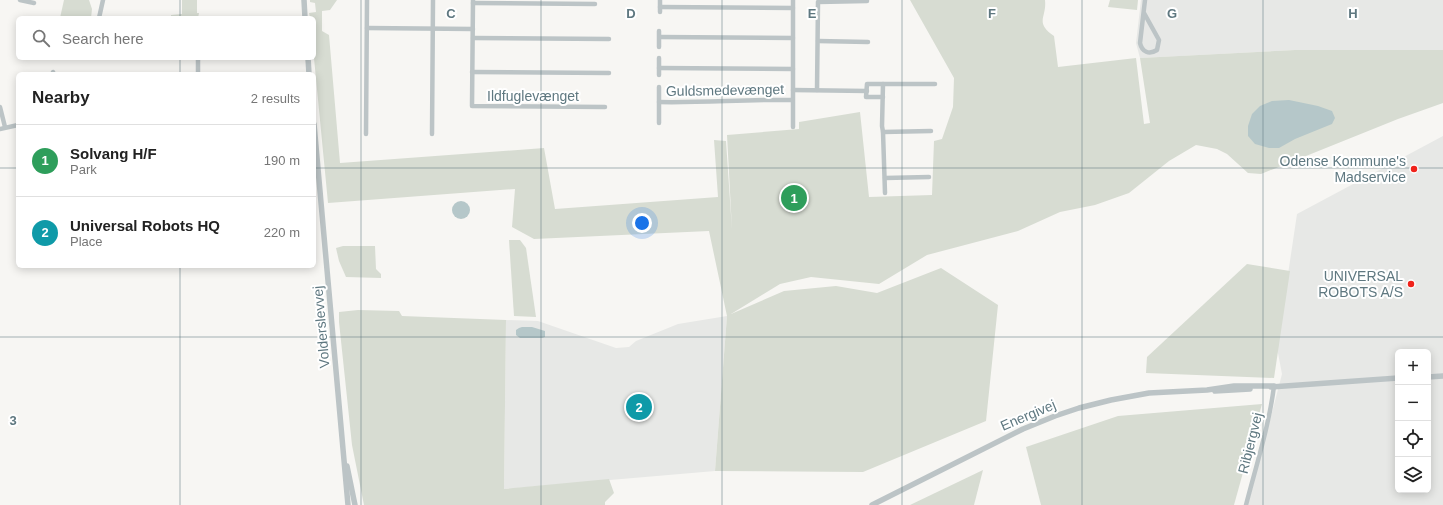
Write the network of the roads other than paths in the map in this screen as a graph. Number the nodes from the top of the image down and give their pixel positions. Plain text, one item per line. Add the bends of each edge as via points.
1 (20, 0) edge
2 (103, 0) edge
3 (304, 0) edge
4 (367, 0) edge
5 (433, 0) edge
6 (660, 0) edge
7 (793, 0) edge
8 (867, 0) edge
9 (1145, 0) edge
10 (473, 2) edge
11 (34, 4) dead end
12 (594, 4) dead end
13 (793, 8) junction
14 (1144, 13) junction
15 (99, 16) edge
16 (305, 16) edge
17 (367, 28) junction
18 (433, 28) junction
19 (473, 29) junction
20 (660, 31) dead end
21 (660, 37) junction
22 (472, 38) junction
23 (793, 38) junction
24 (609, 39) dead end
25 (818, 41) junction
26 (868, 42) dead end
27 (659, 47) dead end
28 (659, 58) dead end
29 (198, 60) edge
30 (308, 60) edge
31 (659, 68) junction
32 (793, 69) junction
33 (198, 72) edge
34 (310, 72) edge
35 (472, 72) junction
36 (609, 73) dead end
37 (659, 75) dead end
38 (883, 84) junction
39 (935, 84) dead end
40 (659, 87) dead end
41 (792, 90) junction
42 (817, 90) junction
43 (866, 91) junction
44 (882, 97) junction
45 (792, 100) junction
46 (659, 102) junction
47 (0, 107) edge
48 (605, 107) dead end
49 (659, 123) dead end
50 (16, 125) edge
51 (793, 127) dead end
52 (3, 128) edge
53 (884, 132) junction
54 (930, 132) dead end
55 (366, 134) dead end
56 (432, 134) dead end
57 (316, 145) edge
58 (929, 177) dead end
59 (885, 178) junction
60 (885, 192) dead end
61 (1443, 376) edge
62 (1431, 377) edge
63 (1395, 378) edge
64 (1274, 386) junction
65 (345, 456) junction
66 (348, 505) edge
67 (355, 505) edge
68 (872, 505) edge
69 (1246, 505) edge

1 - 11 street
2 - 15 street
3 - 16 street
4 - 17 street
5 - 18 street
6 - 13 street via 660,9
7 - 13 street, Guldsmedevænget
8 - 25 street via 818,2
9 - 14 street
10 - 12 street, Ildfuglevænget
10 - 19 street, Ildfuglevænget
13 - 23 street, Guldsmedevænget
14 - 14 street via 1159,40 1157,50 1153,52 1146,52 1140,43
17 - 18 street
17 - 55 street
18 - 19 street
18 - 56 street
19 - 22 street, Ildfuglevænget
20 - 21 street
21 - 23 street
21 - 27 street
22 - 24 street
22 - 35 street, Ildfuglevænget
23 - 32 street, Guldsmedevænget
25 - 26 street
25 - 42 street
28 - 31 street, Guldsmedevænget
29 - 33 street
30 - 34 street
31 - 32 street, Guldsmedevænget
31 - 37 street, Guldsmedevænget
32 - 41 street, Guldsmedevænget
35 - 36 street, Ildfuglevænget
35 - 48 street, Ildfuglevænget via 472,106
38 - 39 street, Guldsmedevænget
38 - 43 street, Guldsmedevænget via 867,84
38 - 44 street
40 - 46 street, Guldsmedevænget
41 - 42 street, Guldsmedevænget
41 - 45 street, Guldsmedevænget
42 - 43 street, Guldsmedevænget
43 - 44 street, Guldsmedevænget via 866,97
44 - 53 street
45 - 46 street, Guldsmedevænget
45 - 51 street, Guldsmedevænget
46 - 49 street, Guldsmedevænget
47 - 52 street
50 - 52 street
53 - 54 street
53 - 59 street
57 - 65 street, Volderslevvej
58 - 59 street
59 - 60 street
61 - 62 street
63 - 64 street, Energivej
64 - 68 street, Energivej via 1234,386 1149,393 1080,408 1023,429
64 - 69 street, Ribjergvej
65 - 66 street, Volderslevvej
65 - 67 street, Volderslevvej

